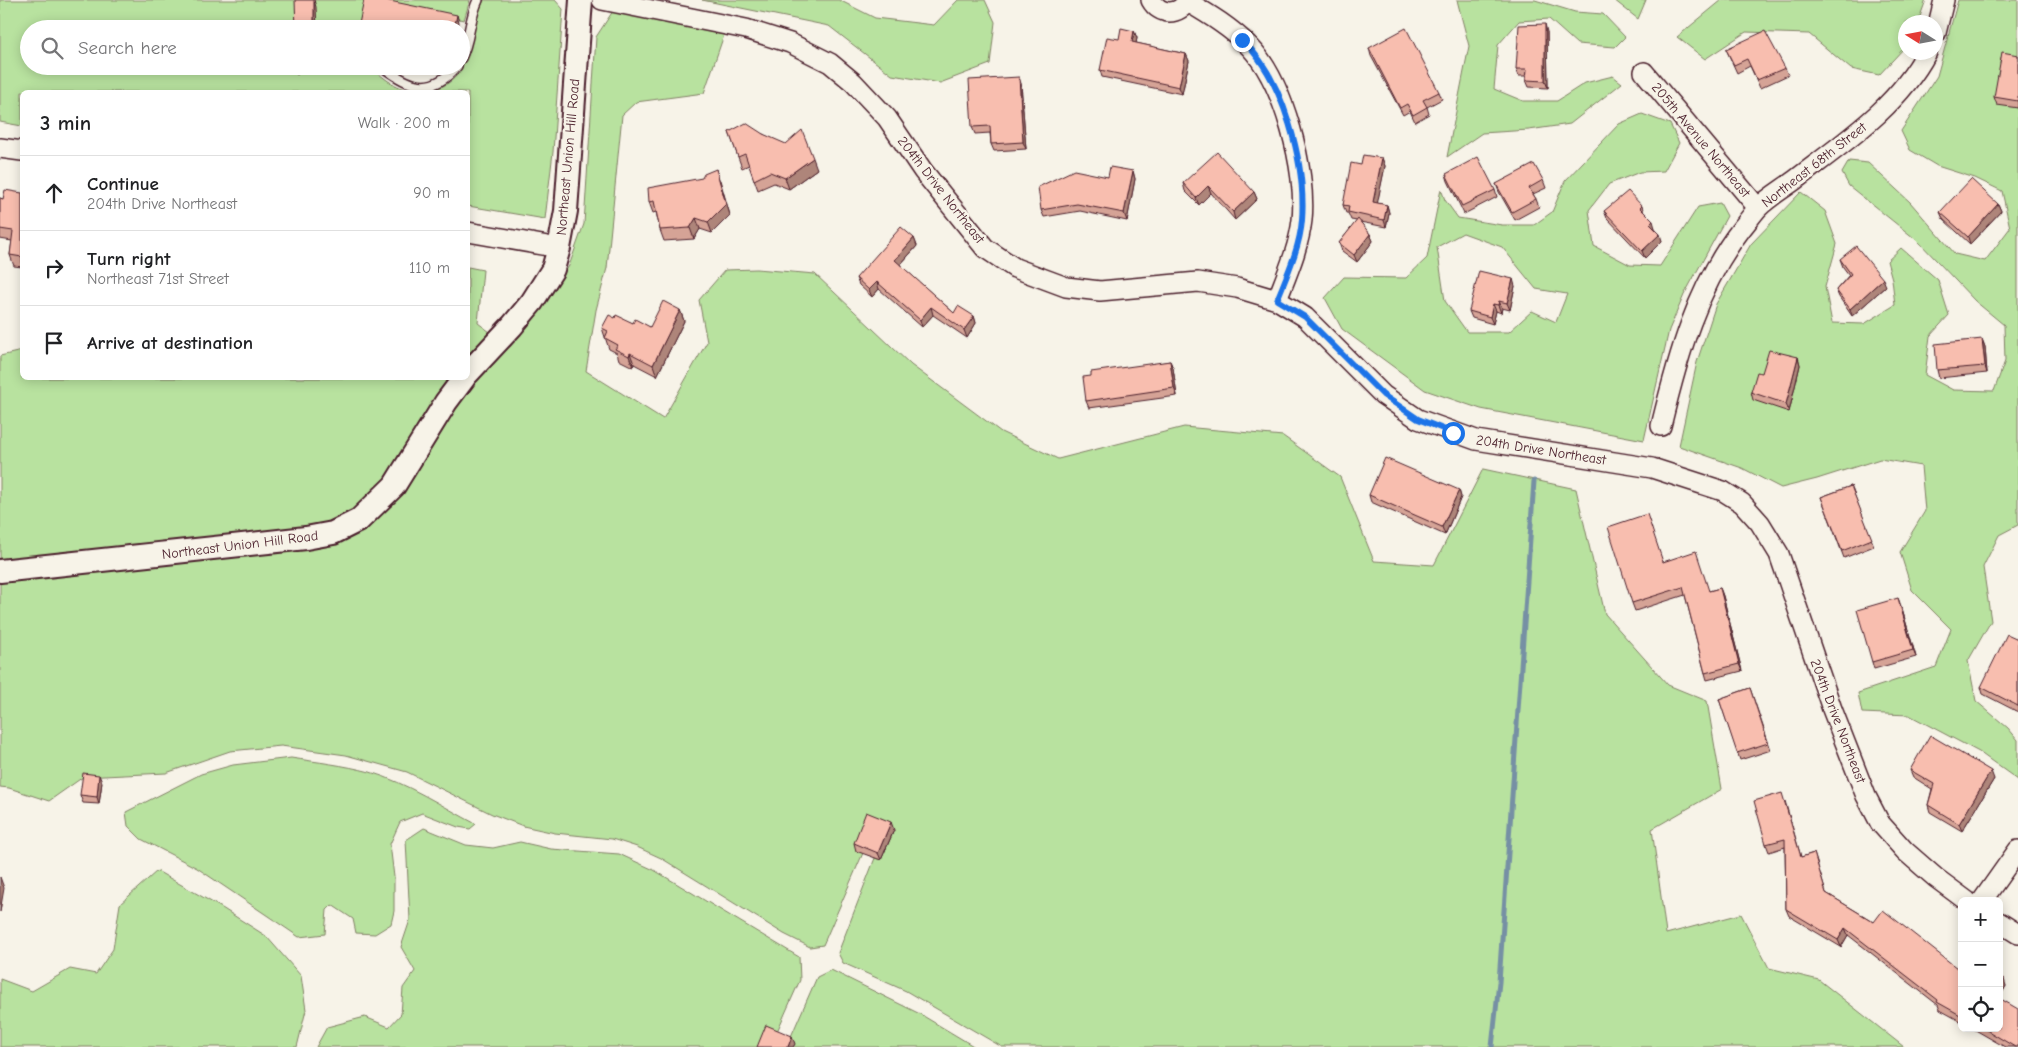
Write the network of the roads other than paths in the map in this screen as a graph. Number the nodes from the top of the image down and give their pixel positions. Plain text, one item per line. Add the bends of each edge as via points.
1 (478, 0) edge
2 (581, 0) edge
3 (602, 0) edge
4 (1151, 0) edge
5 (1944, 0) edge
6 (1188, 1) edge
7 (1940, 15) edge
8 (470, 28) edge
9 (1923, 60) edge
10 (1644, 72) dead end
11 (394, 75) edge
12 (450, 75) edge
13 (0, 148) edge
14 (20, 151) edge
15 (1758, 208) junction
16 (470, 232) edge
17 (559, 248) junction
18 (1277, 300) junction
19 (470, 371) edge
20 (462, 380) edge
21 (1661, 426) dead end
22 (0, 571) edge
23 (2018, 850) edge
24 (1962, 897) edge
25 (1985, 897) edge
26 (2003, 925) edge
27 (2018, 934) edge

1 - 8 lane
2 - 17 street, Northeast Union Hill Road via 566,211
3 - 18 street, 204th Drive Northeast via 746,29 790,43 830,63 887,118 923,171 985,248 1015,268 1066,287 1100,291 1198,282 1237,288
4 - 6 street via 1156,8 1169,12 1183,8
5 - 7 street
6 - 18 street via 1221,22 1250,48 1268,75 1290,122 1301,177 1302,221
9 - 15 street, Northeast 68th Street via 1903,90 1856,134
10 - 15 street, 205th Avenue Northeast
11 - 12 lane via 406,84 421,86 436,83
13 - 14 street
15 - 21 street, Northeast 68th Street via 1727,247 1698,303 1683,343
16 - 17 street
17 - 19 street, Northeast Union Hill Road via 552,269 532,302
18 - 24 street, 204th Drive Northeast via 1305,317 1383,395 1418,419 1476,440 1652,468 1723,491 1742,503 1760,523 1779,554 1832,710 1880,823 1904,851
20 - 22 street, Northeast Union Hill Road via 394,486 359,520 332,533
23 - 25 street
26 - 27 street

